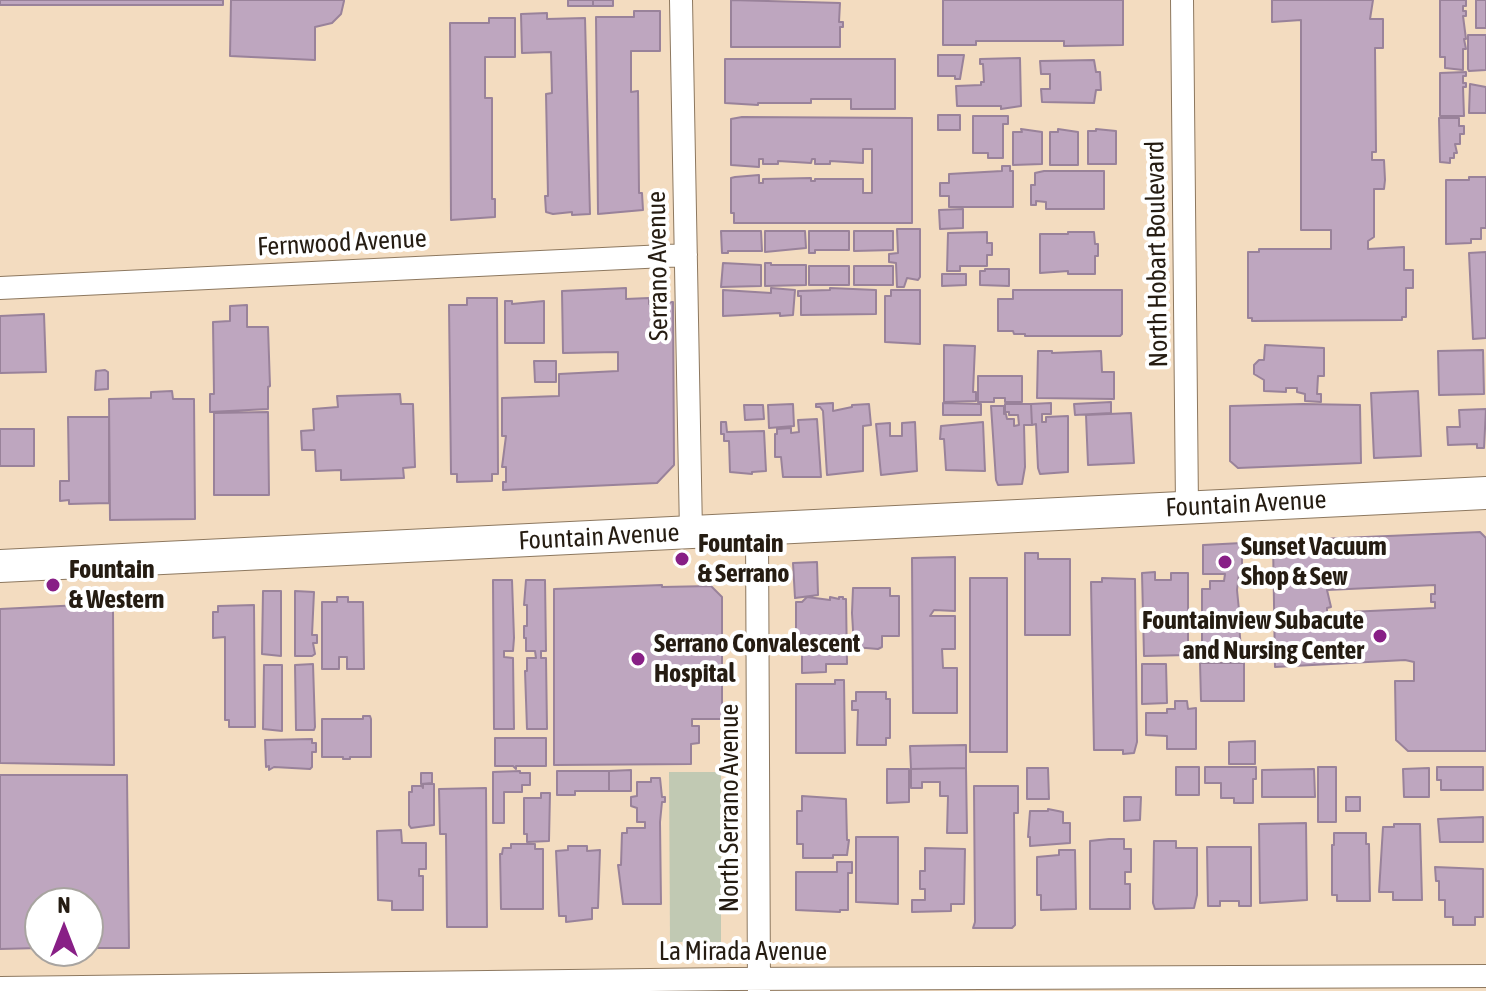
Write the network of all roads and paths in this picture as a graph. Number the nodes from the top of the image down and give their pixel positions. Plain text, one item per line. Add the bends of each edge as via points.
1 (681, 0) edge
2 (1182, 0) edge
3 (686, 255) junction
4 (0, 288) edge
5 (1486, 493) edge
6 (1187, 507) junction
7 (757, 529) junction
8 (691, 532) junction
9 (0, 566) edge
10 (1486, 976) edge
11 (758, 985) edge
12 (0, 988) edge

1 - 3 street, Serrano Avenue
2 - 6 street, North Hobart Boulevard
3 - 4 street, Fernwood Avenue
3 - 8 street, Serrano Avenue
5 - 6 street, Fountain Avenue
6 - 7 street, Fountain Avenue
7 - 8 street, Fountain Avenue
7 - 11 street, North Serrano Avenue
8 - 9 street, Fountain Avenue
10 - 11 street, La Mirada Avenue
11 - 12 street, La Mirada Avenue

